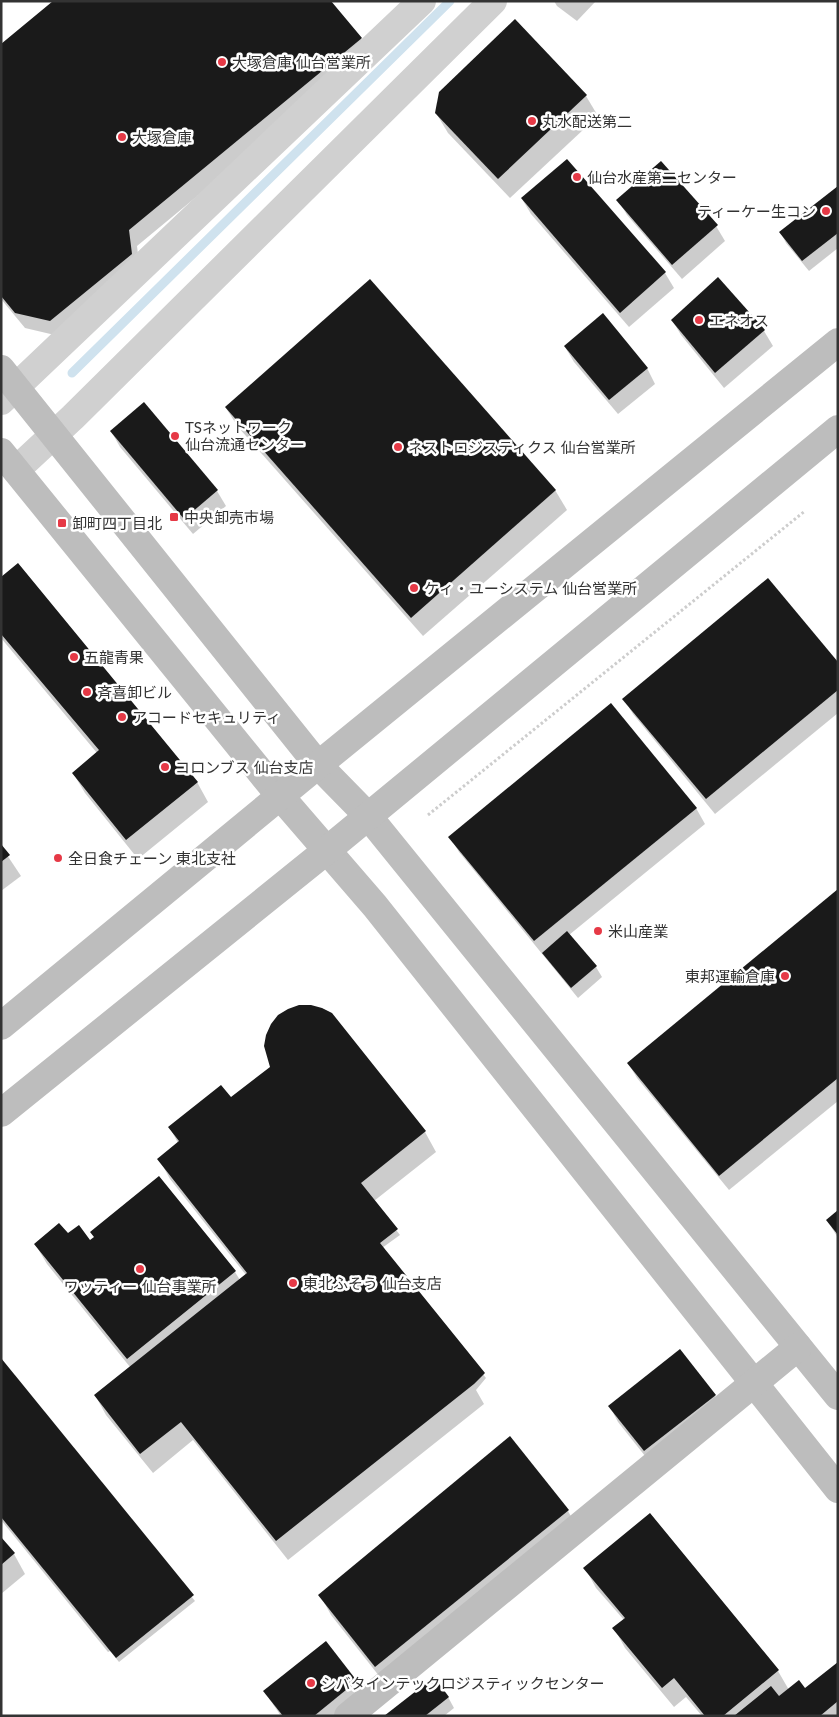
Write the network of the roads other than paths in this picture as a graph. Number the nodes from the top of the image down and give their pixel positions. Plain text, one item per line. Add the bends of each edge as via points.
1 (493, 1) edge
2 (419, 2) edge
3 (838, 342) edge
4 (6, 386) edge
5 (838, 429) edge
6 (55, 435) junction
7 (9, 461) edge
8 (318, 765) junction
9 (280, 796) junction
10 (368, 816) junction
11 (326, 851) junction
12 (1, 1026) edge
13 (1, 1113) edge
14 (798, 1346) junction
15 (753, 1384) junction
16 (838, 1396) edge
17 (838, 1489) edge
18 (348, 1716) edge

1 - 6 street
2 - 4 street
3 - 8 street
4 - 6 street
5 - 10 street
6 - 7 street
6 - 8 street
7 - 9 street
8 - 9 street
8 - 10 street
9 - 11 street
9 - 12 street
10 - 11 street
10 - 14 street
11 - 13 street
11 - 15 street via 375,906
14 - 15 street
14 - 16 street
15 - 17 street
15 - 18 street

